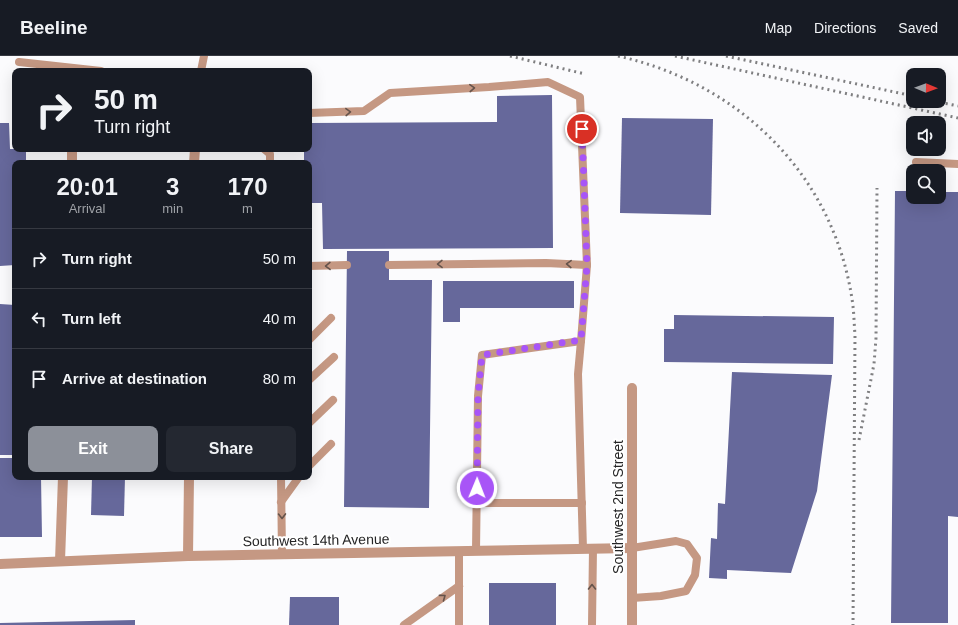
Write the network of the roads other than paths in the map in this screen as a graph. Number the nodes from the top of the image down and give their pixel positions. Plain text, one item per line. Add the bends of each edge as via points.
1 (204, 56) edge
2 (19, 62) dead end
3 (74, 68) edge
4 (202, 68) edge
5 (312, 113) edge
6 (916, 162) dead end
7 (958, 164) edge
8 (389, 264) dead end
9 (347, 265) dead end
10 (587, 265) junction
11 (312, 266) edge
12 (331, 318) dead end
13 (312, 337) edge
14 (581, 340) junction
15 (334, 357) dead end
16 (312, 377) edge
17 (632, 388) dead end
18 (332, 400) dead end
19 (312, 420) edge
20 (331, 444) dead end
21 (312, 463) edge
22 (63, 480) edge
23 (189, 480) edge
24 (281, 480) edge
25 (297, 480) edge
26 (281, 502) junction
27 (582, 503) junction
28 (477, 504) junction
29 (632, 548) junction
30 (588, 549) junction
31 (459, 551) junction
32 (476, 551) junction
33 (282, 554) junction
34 (188, 556) junction
35 (60, 561) junction
36 (0, 564) edge
37 (459, 586) junction
38 (632, 598) junction
39 (404, 625) edge
40 (459, 625) edge
41 (592, 625) edge
42 (632, 625) edge

1 - 4 lane
2 - 3 lane
5 -> 10 lane via 364,111 390,93 548,82 580,97
6 - 7 lane
10 -> 8 lane
9 -> 11 lane
10 - 14 lane
12 - 13 lane
14 - 27 lane via 578,374
14 - 28 lane via 482,355 478,396
15 - 16 lane
17 - 29 street, Southwest 2nd Street
18 - 19 lane
20 - 21 lane
22 - 35 street
23 - 34 street
24 - 26 lane
25 - 26 lane
26 -> 33 lane
27 - 28 lane
27 - 30 lane
28 - 32 lane
29 - 30 street, Southwest 14th Avenue
29 - 38 street, Southwest 2nd Street
29 - 38 lane via 676,541 687,544 697,558 695,575 686,590 661,596
30 - 32 street, Southwest 14th Avenue
41 -> 30 lane
31 - 32 street, Southwest 14th Avenue
31 - 33 street, Southwest 14th Avenue
31 - 37 lane
33 - 34 street, Southwest 14th Avenue
34 - 35 street, Southwest 14th Avenue
35 - 36 street, Southwest 14th Avenue
39 -> 37 lane
37 - 40 lane
38 - 42 street, Southwest 2nd Street

